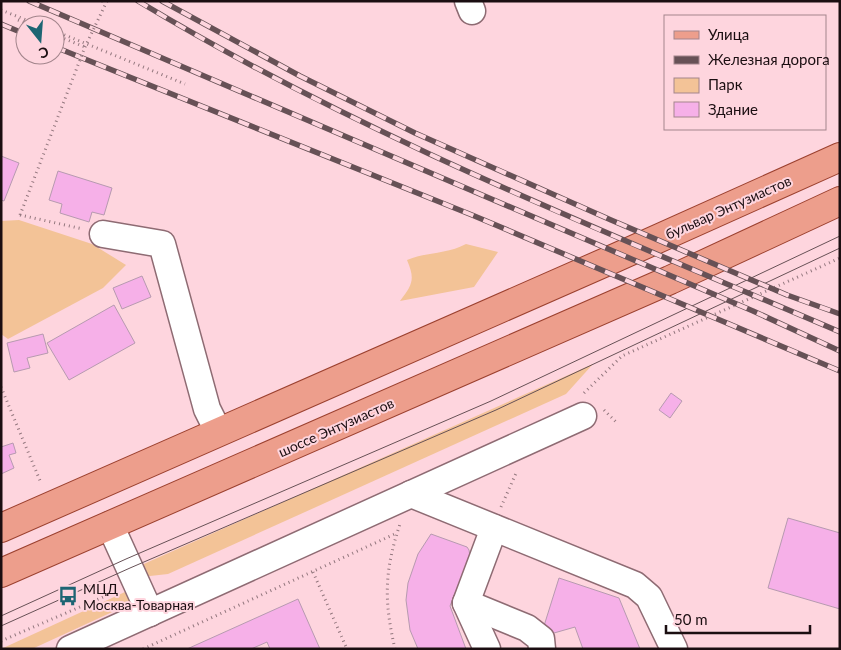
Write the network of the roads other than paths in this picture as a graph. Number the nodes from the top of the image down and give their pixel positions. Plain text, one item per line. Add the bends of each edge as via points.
1 (840, 157) edge
2 (840, 201) edge
3 (103, 234) road end
4 (581, 406) road end
5 (218, 431) junction
6 (412, 494) junction
7 (2, 525) edge
8 (110, 526) junction
9 (492, 528) junction
10 (1, 573) edge
11 (466, 603) junction
12 (150, 613) junction
13 (70, 649) edge
14 (487, 649) edge
15 (542, 649) edge
16 (674, 649) edge

1 - 5 main road, бульвар Энтузиастов
2 - 8 main road, шоссе Энтузиастов via 670,280
3 - 5 street via 162,244 208,409
4 - 6 street via 525,442
5 - 7 main road
6 - 9 street
6 - 12 street
8 - 10 main road, шоссе Энтузиастов
8 - 12 street
9 - 11 street
9 - 16 street via 595,580 635,585 644,591 654,606
11 - 14 street
11 - 15 street via 527,628 541,638
12 - 13 street

